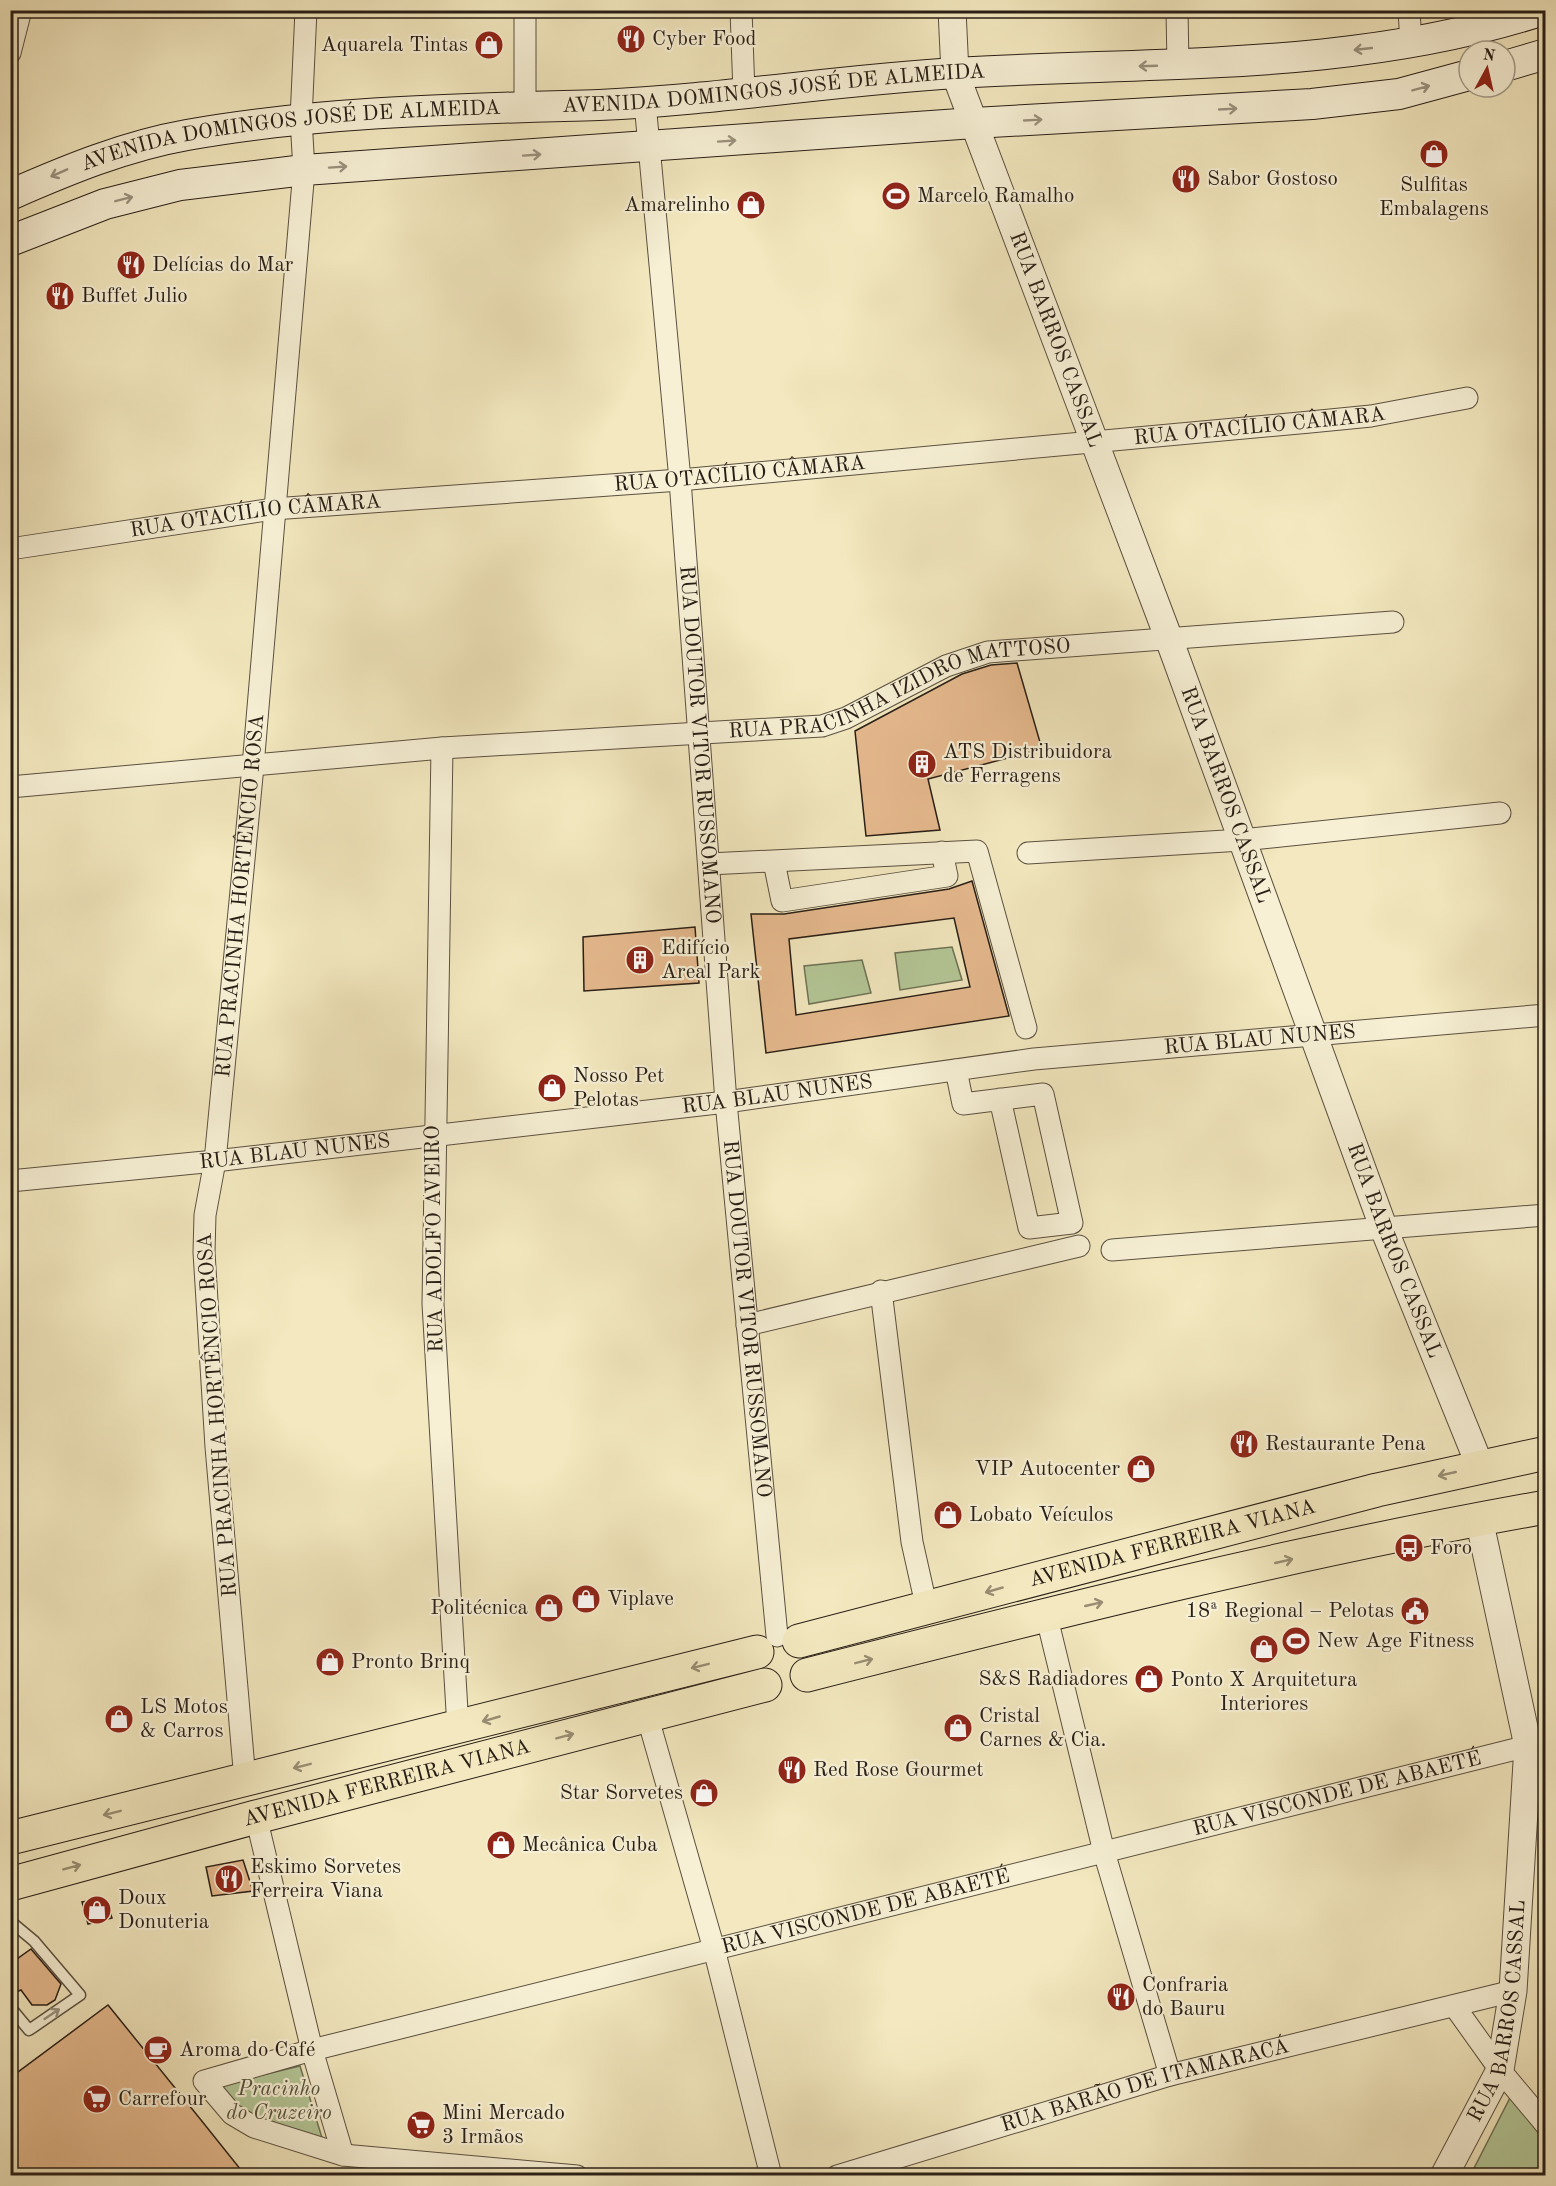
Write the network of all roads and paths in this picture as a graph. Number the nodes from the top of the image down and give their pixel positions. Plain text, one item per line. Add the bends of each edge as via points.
1 (21, 10) edge
2 (306, 10) edge
3 (525, 10) edge
4 (741, 10) edge
5 (952, 10) edge
6 (1177, 10) edge
7 (1409, 10) edge
8 (1543, 10) edge
9 (1411, 44) junction
10 (10, 53) edge
11 (1545, 54) edge
12 (1517, 62) edge
13 (1178, 64) junction
14 (955, 73) junction
15 (1457, 78) edge
16 (744, 93) junction
17 (645, 103) junction
18 (525, 107) junction
19 (301, 119) junction
20 (974, 123) junction
21 (651, 147) junction
22 (304, 170) junction
23 (10, 195) edge
24 (10, 241) edge
25 (1467, 398) dead end
26 (1094, 441) junction
27 (680, 480) junction
28 (273, 509) junction
29 (10, 549) edge
30 (1393, 622) dead end
31 (1169, 639) junction
32 (699, 734) junction
33 (442, 748) junction
34 (253, 766) junction
35 (10, 788) edge
36 (1500, 813) dead end
37 (1242, 840) junction
38 (942, 852) junction
39 (1028, 853) dead end
40 (774, 862) junction
41 (709, 864) junction
42 (1545, 1015) edge
43 (1026, 1028) dead end
44 (1313, 1035) junction
45 (956, 1070) junction
46 (1000, 1099) junction
47 (726, 1102) junction
48 (434, 1136) junction
49 (215, 1161) junction
50 (10, 1181) edge
51 (1545, 1215) edge
52 (1384, 1229) junction
53 (1079, 1246) dead end
54 (1112, 1251) dead end
55 (881, 1292) junction
56 (747, 1325) junction
57 (1545, 1453) edge
58 (1480, 1466) junction
59 (1545, 1507) edge
60 (1479, 1519) junction
61 (927, 1609) junction
62 (1046, 1614) junction
63 (778, 1643) junction
64 (807, 1675) junction
65 (765, 1685) junction
66 (647, 1715) junction
67 (458, 1728) junction
68 (1537, 1751) edge
69 (245, 1780) junction
70 (256, 1817) junction
71 (17, 1831) edge
72 (1104, 1852) junction
73 (12, 1887) edge
74 (10, 1921) edge
75 (714, 1949) junction
76 (1513, 1991) junction
77 (10, 2007) edge
78 (1455, 2007) junction
79 (312, 2050) junction
80 (1500, 2070) junction
81 (1170, 2075) junction
82 (1545, 2125) edge
83 (343, 2155) junction
84 (577, 2175) edge
85 (771, 2175) edge
86 (837, 2175) edge
87 (1444, 2175) edge

1 - 10 street
2 - 19 street, RUA PRACINHA HORTÊNCIO ROSA
3 - 18 street
4 - 16 street
5 - 14 street, RUA BARROS CASSAL
6 - 13 street
7 - 9 street
8 - 9 main road, AVENIDA DOMINGOS JOSÉ DE ALMEIDA
9 -> 13 main road, AVENIDA DOMINGOS JOSÉ DE ALMEIDA
11 - 12 main road
13 -> 14 main road, AVENIDA DOMINGOS JOSÉ DE ALMEIDA
14 - 16 main road, AVENIDA DOMINGOS JOSÉ DE ALMEIDA
14 - 20 street, RUA BARROS CASSAL
20 -> 15 main road, AVENIDA DOMINGOS JOSÉ DE ALMEIDA via 1312,104 1399,94
16 - 17 main road, AVENIDA DOMINGOS JOSÉ DE ALMEIDA
17 - 18 main road, AVENIDA DOMINGOS JOSÉ DE ALMEIDA
17 - 21 street, RUA DOUTOR VITOR RUSSOMANO
18 - 19 main road, AVENIDA DOMINGOS JOSÉ DE ALMEIDA
19 - 22 street, RUA PRACINHA HORTÊNCIO ROSA
19 -> 23 main road, AVENIDA DOMINGOS JOSÉ DE ALMEIDA via 185,135 125,150
21 -> 20 main road, AVENIDA DOMINGOS JOSÉ DE ALMEIDA
20 - 26 street, RUA BARROS CASSAL
22 -> 21 main road, AVENIDA DOMINGOS JOSÉ DE ALMEIDA
21 - 27 street, RUA DOUTOR VITOR RUSSOMANO
24 -> 22 main road, AVENIDA DOMINGOS JOSÉ DE ALMEIDA via 105,204 169,188
22 - 28 street, RUA PRACINHA HORTÊNCIO ROSA
25 - 26 street, RUA OTACÍLIO CÂMARA via 1371,416
26 - 27 street, RUA OTACÍLIO CÂMARA
26 - 31 street, RUA BARROS CASSAL
27 - 28 street, RUA OTACÍLIO CÂMARA
27 - 32 street, RUA DOUTOR VITOR RUSSOMANO
28 - 29 street, RUA OTACÍLIO CÂMARA
28 - 34 street, RUA PRACINHA HORTÊNCIO ROSA
30 - 31 street, RUA PRACINHA IZIDRO MATTOSO
31 - 32 street, RUA PRACINHA IZIDRO MATTOSO via 988,652 946,666 846,718 822,726
31 - 37 street, RUA BARROS CASSAL
32 - 33 street, RUA PRACINHA IZIDRO MATTOSO
32 - 41 street, RUA DOUTOR VITOR RUSSOMANO
33 - 34 street, RUA PRACINHA IZIDRO MATTOSO
33 - 48 street, RUA ADOLFO AVEIRO
34 - 35 street, RUA PRACINHA IZIDRO MATTOSO
34 - 49 street, RUA PRACINHA HORTÊNCIO ROSA
36 - 37 street
37 - 39 street
37 - 44 street, RUA BARROS CASSAL
38 - 40 street
38 - 40 street via 947,876 782,901
38 - 43 street via 977,850
40 - 41 street
41 - 47 street, RUA DOUTOR VITOR RUSSOMANO
42 - 44 street, RUA BLAU NUNES
44 - 45 street, RUA BLAU NUNES via 1034,1059
44 - 52 street, RUA BARROS CASSAL
45 - 46 street via 963,1104
45 - 47 street, RUA BLAU NUNES
46 - 46 street via 1043,1094 1072,1223 1029,1228
47 - 48 street, RUA BLAU NUNES
47 - 56 street, RUA DOUTOR VITOR RUSSOMANO
48 - 49 street, RUA BLAU NUNES
48 - 67 street, RUA ADOLFO AVEIRO via 433,1304
49 - 50 street, RUA BLAU NUNES
49 - 69 street, RUA PRACINHA HORTÊNCIO ROSA via 205,1215 204,1252 216,1447
51 - 52 street
52 - 54 street
52 - 58 street, RUA BARROS CASSAL
53 - 55 street
55 - 56 street
55 - 61 street via 912,1542
56 - 63 street, RUA DOUTOR VITOR RUSSOMANO
57 - 58 main road, AVENIDA FERREIRA VIANA
58 -> 61 main road, AVENIDA FERREIRA VIANA
59 - 60 main road, AVENIDA FERREIRA VIANA
62 -> 60 main road, AVENIDA FERREIRA VIANA
60 - 68 street, RUA BARROS CASSAL
61 - 63 main road, AVENIDA FERREIRA VIANA
64 -> 62 main road, AVENIDA FERREIRA VIANA
62 - 72 street
63 - 64 main road via 808,1654
63 - 65 main road via 754,1665
63 -> 67 main road, AVENIDA FERREIRA VIANA
64 - 65 main road via 789,1690
65 - 66 main road, AVENIDA FERREIRA VIANA
70 -> 66 main road, AVENIDA FERREIRA VIANA
66 - 75 street
67 -> 69 main road, AVENIDA FERREIRA VIANA
68 - 72 street, RUA VISCONDE DE ABAETÉ
68 - 76 street, RUA BARROS CASSAL
69 -> 71 main road, AVENIDA FERREIRA VIANA
73 -> 70 main road, AVENIDA FERREIRA VIANA
70 - 79 street
72 - 75 street, RUA VISCONDE DE ABAETÉ
72 - 81 street
77 -> 74 lane via 29,2030 80,1995 34,1941
75 - 79 street, RUA VISCONDE DE ABAETÉ
75 - 85 street
76 - 78 street, RUA BARÃO DE ITAMARACÁ
76 - 80 street, RUA BARROS CASSAL
78 - 80 street
78 - 81 street, RUA BARÃO DE ITAMARACÁ
79 - 83 street
79 - 83 street, RUA VISCONDE DE ABAETÉ via 204,2081 232,2114 254,2127
80 - 82 street
80 - 87 street, RUA BARROS CASSAL
81 - 86 street, RUA BARÃO DE ITAMARACÁ
83 - 84 street

